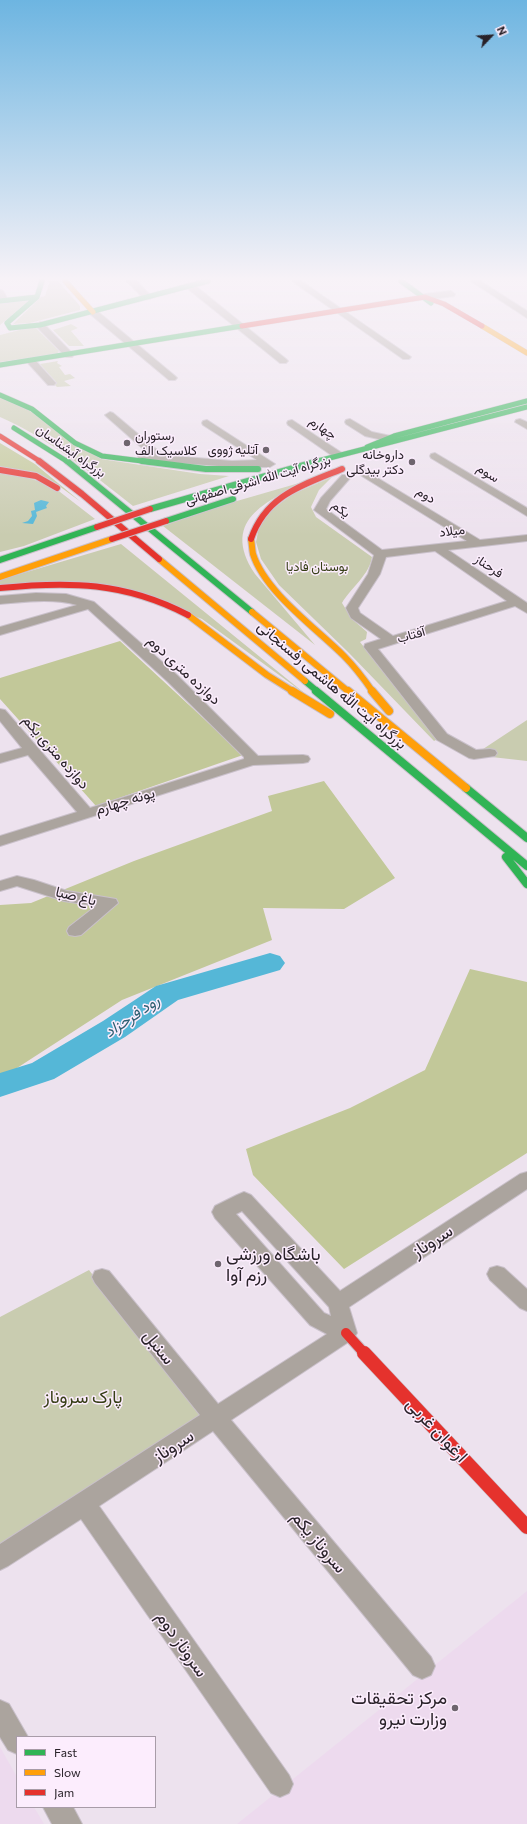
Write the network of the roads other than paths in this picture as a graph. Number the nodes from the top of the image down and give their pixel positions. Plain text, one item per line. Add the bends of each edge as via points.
1 (36, 366) edge
2 (157, 366) edge
3 (172, 378) dead end
4 (52, 383) dead end
5 (0, 395) edge
6 (527, 401) edge
7 (527, 407) edge
8 (110, 415) dead end
9 (350, 422) dead end
10 (5, 423) dead end
11 (207, 423) dead end
12 (292, 423) dead end
13 (0, 436) edge
14 (387, 438) junction
15 (0, 440) edge
16 (367, 447) junction
17 (21, 448) junction
18 (338, 455) junction
19 (112, 456) joint
20 (435, 456) dead end
21 (164, 462) junction
22 (272, 466) junction
23 (297, 467) junction
24 (353, 469) junction
25 (0, 470) edge
26 (288, 483) dead end
27 (239, 498) dead end
28 (124, 507) joint
29 (527, 513) edge
30 (119, 526) junction
31 (70, 536) junction
32 (527, 538) edge
33 (476, 542) junction
34 (436, 547) junction
35 (0, 554) edge
36 (380, 554) junction
37 (0, 560) edge
38 (0, 577) edge
39 (0, 588) edge
40 (0, 600) edge
41 (90, 605) junction
42 (522, 605) edge
43 (0, 631) edge
44 (392, 641) junction
45 (0, 713) edge
46 (382, 744) junction
47 (32, 749) junction
48 (490, 753) dead end
49 (0, 759) edge
50 (303, 759) dead end
51 (251, 761) junction
52 (458, 783) junction
53 (86, 813) junction
54 (520, 819) dead end
55 (484, 830) junction
56 (527, 838) edge
57 (0, 841) edge
58 (527, 866) edge
59 (527, 884) edge
60 (0, 886) edge
61 (75, 931) dead end
62 (527, 1179) edge
63 (496, 1274) dead end
64 (102, 1277) dead end
65 (527, 1302) edge
66 (338, 1303) junction
67 (346, 1333) junction
68 (216, 1418) junction
69 (84, 1504) junction
70 (527, 1527) edge
71 (0, 1558) edge
72 (422, 1666) dead end
73 (0, 1714) edge
74 (16, 1739) edge
75 (280, 1784) dead end
76 (58, 1808) edge
77 (68, 1824) edge

1 - 4 street
2 - 3 street
5 - 19 main road via 31,409 83,449
6 - 14 main road
7 - 16 main road, بزرگراه آیت الله اشرفی اصفهانی
8 - 21 street
9 - 14 street via 368,434
10 - 28 main road, بزرگراه آبشناسان via 63,458
11 - 22 street
12 - 18 street, چهارم
13 - 17 main road, بزرگراه آبشناسان
14 - 16 main road
15 - 17 main road
16 - 18 main road, بزرگراه آیت الله اشرفی اصفهانی
17 - 30 main road, بزرگراه آبشناسان via 65,480
18 - 23 main road, بزرگراه آیت الله اشرفی اصفهانی
19 - 21 street
20 - 29 street, سوم
21 - 22 street
22 - 23 main road
23 - 31 main road, بزرگراه آیت الله اشرفی اصفهانی, bridge via 240,481
24 - 26 main road, بزرگراه آیت الله اشرفی اصفهانی
24 - 33 street, دوم
24 - 36 street, یکم via 325,500 320,510
24 - 52 main road via 289,493 266,510 255,524 251,537 254,558 277,590 346,659 373,694
25 - 30 main road via 36,476 48,481
27 - 38 main road, بزرگراه آیت الله اشرفی اصفهانی, bridge
28 - 52 main road, بزرگراه آیت الله هاشمی رفسنجانی
30 - 46 main road, بزرگراه آیت الله هاشمی رفسنجانی
31 - 35 main road
31 - 37 main road, بزرگراه آیت الله اشرفی اصفهانی
32 - 33 street, میلاد
33 - 34 street, میلاد
34 - 36 street, میلاد
34 - 42 street, فرحناز
36 - 44 street, آفتاب via 381,560 352,608 355,615
39 - 46 main road via 31,585 96,587 133,594 171,606 300,697
40 - 41 street via 36,596 66,598
41 - 43 street
41 - 51 street, دوازده متری دوم via 172,678 251,756
42 - 44 street, آفتاب
44 - 48 street via 370,647 442,737 474,755
45 - 47 street, دوازده متری یکم
46 - 55 main road, بزرگراه آیت الله هاشمی رفسنجانی
47 - 49 street
47 - 53 street, دوازده متری یکم
50 - 51 street, پونه چهارم
51 - 53 street, پونه چهارم
52 - 54 main road
52 - 56 main road, بزرگراه آیت الله هاشمی رفسنجانی
53 - 57 street, پونه چهارم
55 - 58 main road, بزرگراه آیت الله هاشمی رفسنجانی
55 - 59 main road
60 - 61 street, باغ صبا via 17,881 28,882 64,896 110,904
62 - 66 street, سروناز
63 - 65 street
64 - 68 street, سنبل
66 - 67 street, ارغوان غربی
66 - 67 street, ارغوان غربی via 244,1200 222,1212 317,1319
67 - 68 street, سروناز
67 - 70 main road, ارغوان غربی
68 - 69 street, سروناز
68 - 72 street, سروناز یکم
69 - 71 street, سروناز
69 - 75 street, سروناز دوم
73 - 74 street
76 - 77 street

